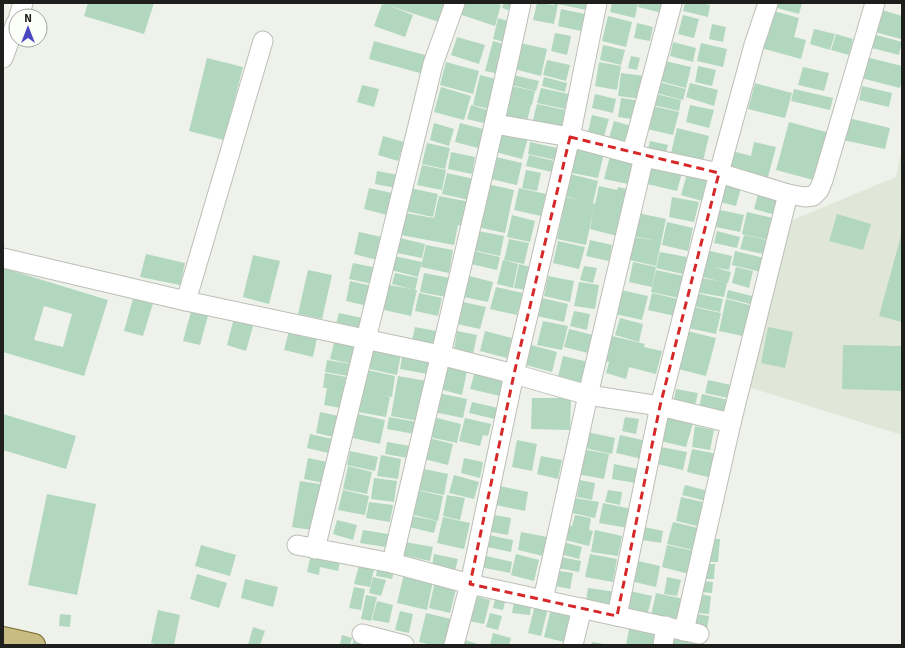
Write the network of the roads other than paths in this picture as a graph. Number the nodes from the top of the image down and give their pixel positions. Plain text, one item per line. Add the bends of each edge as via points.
1 (454, 3) edge
2 (521, 3) edge
3 (597, 3) edge
4 (672, 3) edge
5 (768, 3) edge
6 (875, 3) edge
7 (263, 41) dead end
8 (8, 45) edge
9 (3, 58) edge
10 (495, 124) junction
11 (570, 137) junction
12 (638, 155) junction
13 (719, 173) junction
14 (788, 194) junction
15 (3, 258) edge
16 (186, 301) junction
17 (366, 340) junction
18 (440, 355) junction
19 (514, 374) junction
20 (588, 395) junction
21 (660, 406) junction
22 (731, 423) junction
23 (297, 545) dead end
24 (315, 549) junction
25 (392, 563) junction
26 (470, 584) junction
27 (543, 600) junction
28 (582, 608) junction
29 (617, 616) junction
30 (666, 626) junction
31 (362, 634) dead end
32 (3, 638) edge
33 (34, 645) edge
34 (404, 645) edge
35 (454, 645) edge
36 (573, 645) edge
37 (663, 645) edge

1 - 17 street via 433,64
2 - 10 street
3 - 11 street
4 - 12 street
5 - 13 street
6 - 14 street via 819,190 813,196
7 - 16 street
8 - 9 street
10 - 11 street
10 - 18 street
11 - 12 street
11 - 19 street
12 - 13 street
12 - 20 street
13 - 14 street
13 - 21 street
14 - 22 street
15 - 16 street
16 - 17 street
17 - 18 street
17 - 24 street
18 - 19 street
18 - 25 street
19 - 20 street
19 - 26 street
20 - 21 street
20 - 27 street
21 - 22 street
21 - 29 street
22 - 30 street via 692,632
23 - 24 street
24 - 25 street
25 - 26 street
26 - 27 street
26 - 35 street
27 - 28 street
28 - 29 street
28 - 36 street
29 - 30 street
30 - 37 street
31 - 34 street
32 - 33 main road

